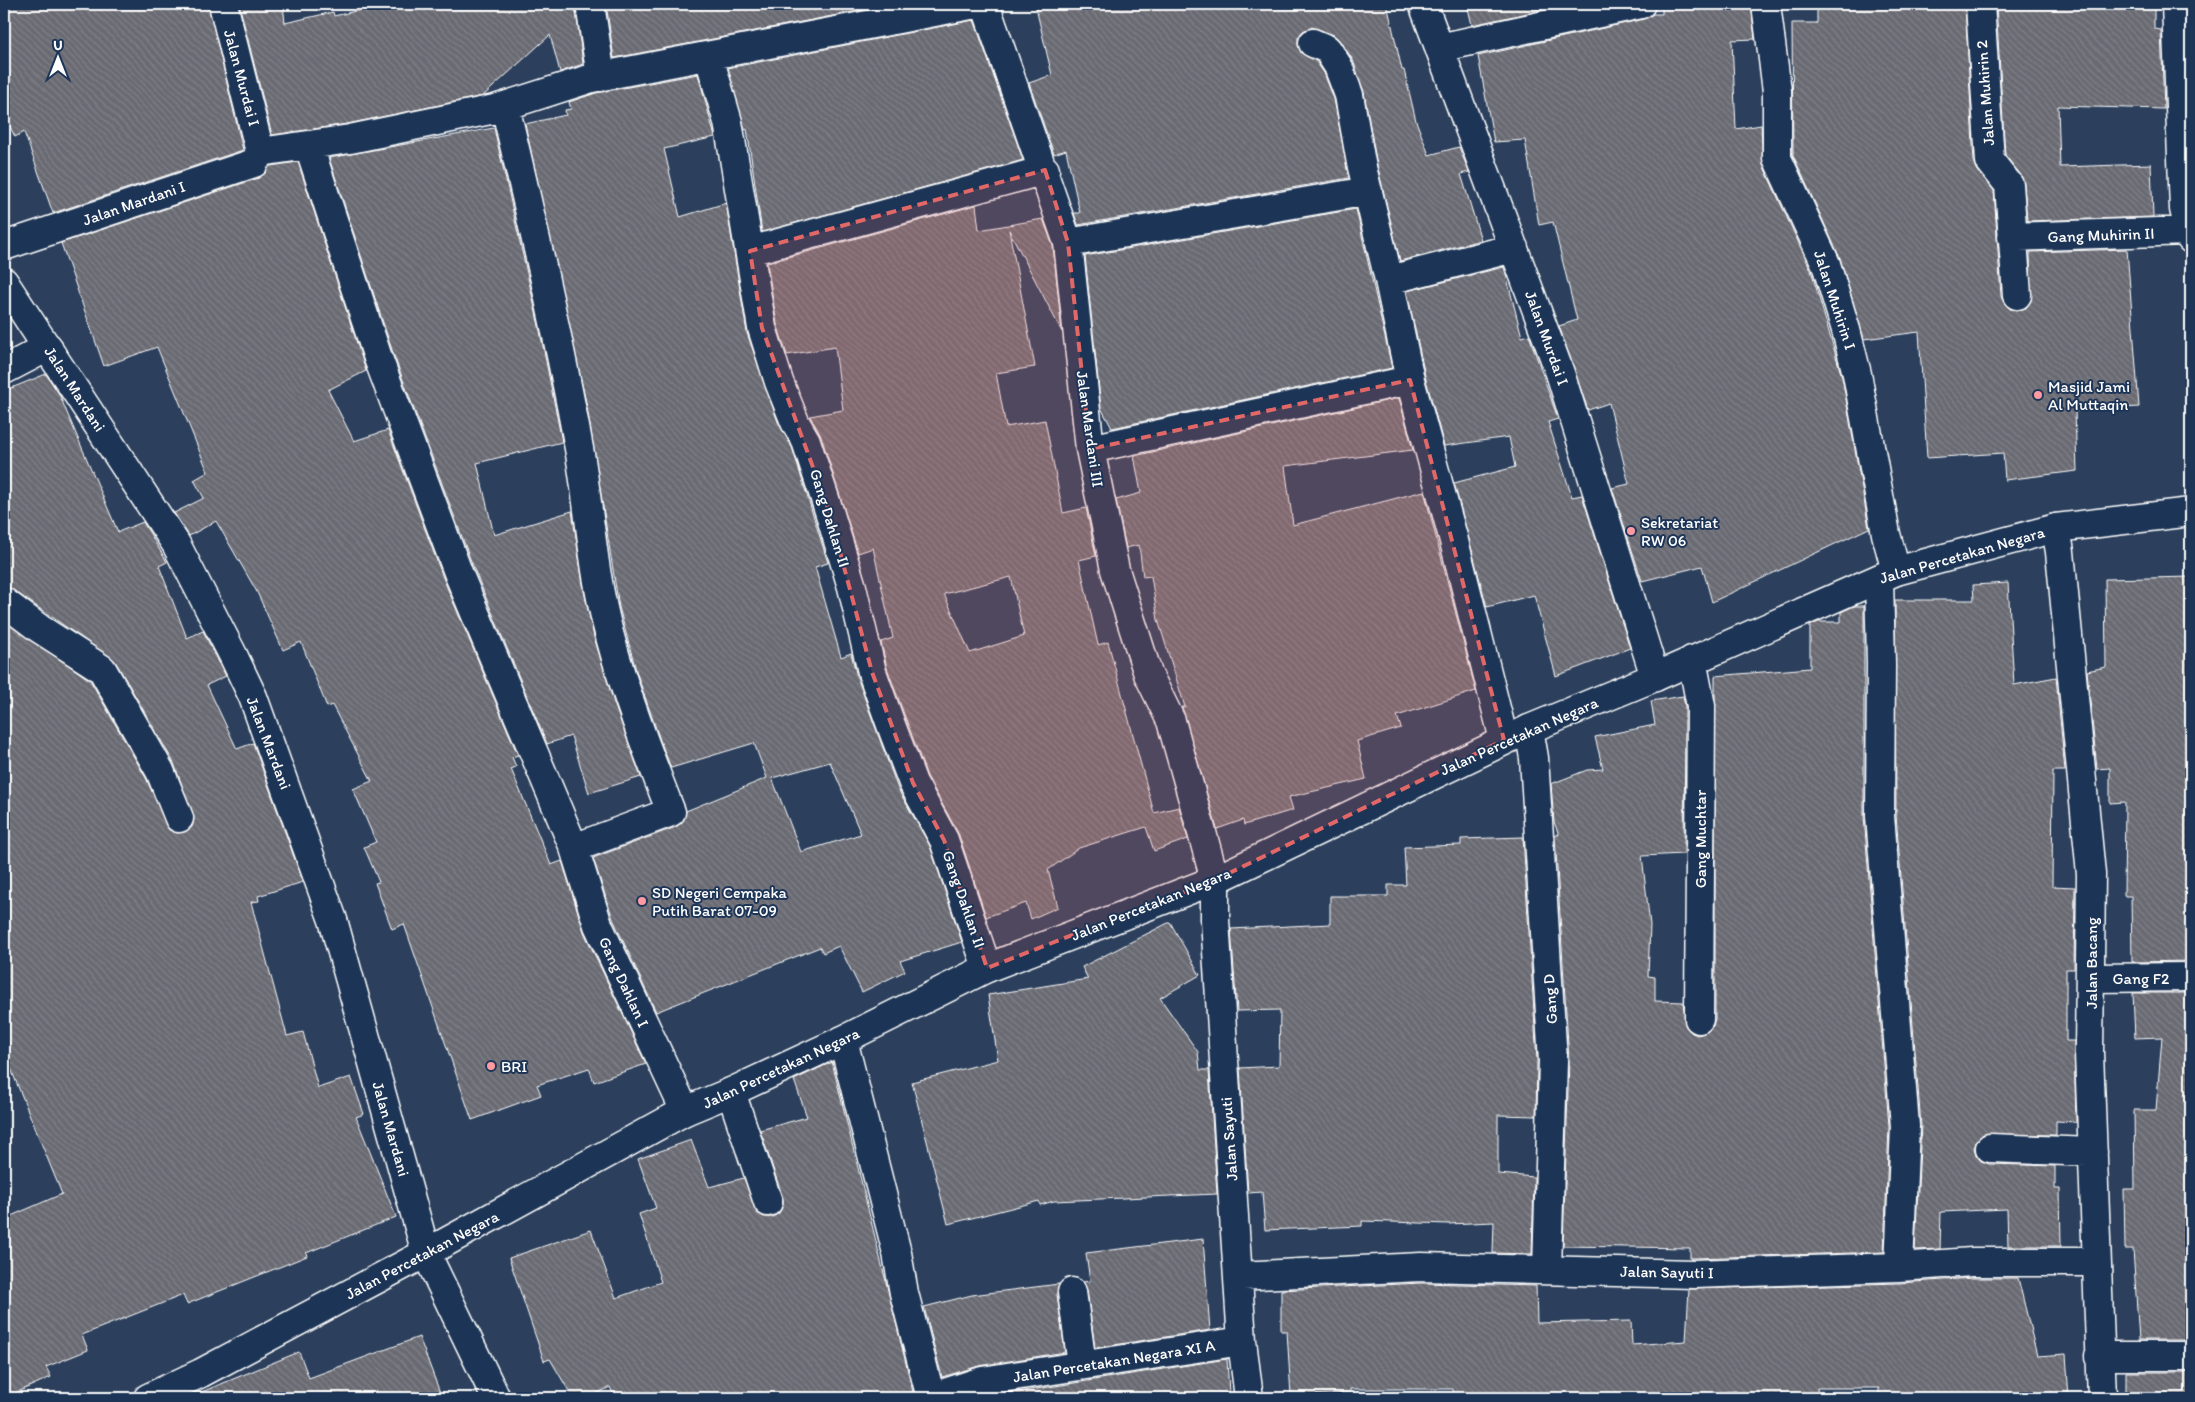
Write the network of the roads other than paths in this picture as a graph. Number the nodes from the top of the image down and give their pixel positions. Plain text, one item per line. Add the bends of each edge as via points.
1 (223, 4) edge
2 (590, 4) edge
3 (976, 4) edge
4 (985, 4) edge
5 (1422, 4) edge
6 (1641, 4) edge
7 (1766, 4) edge
8 (1980, 4) edge
9 (2176, 4) edge
10 (1312, 43) dead end
11 (1439, 48) junction
12 (708, 57) junction
13 (601, 77) junction
14 (505, 106) junction
15 (309, 146) junction
16 (260, 152) junction
17 (1045, 170) junction
18 (1368, 191) junction
19 (2190, 235) edge
20 (2012, 237) junction
21 (1068, 243) junction
22 (4, 246) edge
23 (1514, 248) junction
24 (750, 251) junction
25 (1389, 280) junction
26 (4, 282) edge
27 (2017, 295) dead end
28 (48, 347) junction
29 (4, 370) edge
30 (1410, 380) junction
31 (1090, 449) junction
32 (2191, 512) edge
33 (2056, 528) junction
34 (1887, 575) junction
35 (4, 602) edge
36 (1692, 660) junction
37 (1655, 677) junction
38 (1529, 729) junction
39 (1504, 740) junction
40 (179, 818) dead end
41 (574, 848) junction
42 (1215, 880) junction
43 (987, 968) junction
44 (2092, 978) junction
45 (2191, 978) edge
46 (1699, 1019) dead end
47 (843, 1040) junction
48 (731, 1092) junction
49 (685, 1111) junction
50 (1990, 1148) dead end
51 (2093, 1152) junction
52 (768, 1202) dead end
53 (426, 1253) junction
54 (2096, 1262) junction
55 (1898, 1267) junction
56 (1547, 1270) junction
57 (1238, 1276) junction
58 (1072, 1292) dead end
59 (1242, 1341) junction
60 (2099, 1356) junction
61 (2191, 1356) edge
62 (1082, 1365) junction
63 (148, 1398) edge
64 (496, 1398) edge
65 (930, 1398) edge
66 (1249, 1398) edge
67 (2102, 1398) edge

1 - 16 street, Jalan Murdai I
2 - 13 street
3 - 12 street
4 - 17 street, Jalan Mardani III
5 - 11 street, Jalan Murdai I
6 - 11 street
7 - 34 street, Jalan Muhirin I via 1778,91 1778,158 1826,264 1846,330 1886,534
8 - 20 street, Jalan Muhirin 2 via 1990,161 2009,185
9 - 19 street via 2184,209
10 - 18 street via 1328,49 1349,95
11 - 23 street, Jalan Murdai I
12 - 13 street
12 - 24 street, Gang Dahlan II via 728,122
13 - 14 street
14 - 15 street
14 - 41 street via 550,295 580,452 600,597 624,684 671,812
15 - 16 street
15 - 41 street, Gang Dahlan I via 378,358 459,575
16 - 22 street, Jalan Mardani I via 254,162
17 - 21 street, Jalan Mardani III
17 - 24 street
18 - 21 street
18 - 25 street
19 - 20 street, Gang Muhirin II
20 - 27 street, Jalan Muhirin 2
21 - 31 street, Jalan Mardani III
23 - 25 street
23 - 37 street, Jalan Murdai I via 1560,373
24 - 43 street, Gang Dahlan II via 762,328 779,382 806,441 829,511 852,587 872,672 914,783 944,840
25 - 30 street
26 - 28 street, Jalan Mardani
28 - 29 street
28 - 53 street, Jalan Mardani via 176,544 252,697 333,920
30 - 31 street
30 - 39 street
31 - 42 street, Jalan Mardani III via 1115,570 1148,674 1170,721
32 - 33 street, Jalan Percetakan Negara
33 - 34 street, Jalan Percetakan Negara
33 - 44 street, Jalan Bacang via 2087,815
34 - 36 street, Jalan Percetakan Negara
34 - 55 street, Jalan Muhirin I via 1881,664 1880,816 1904,1126
35 - 40 street via 102,669 160,771
36 - 37 street, Jalan Percetakan Negara
36 - 46 street, Gang Muchtar via 1701,706
37 - 38 street, Jalan Percetakan Negara
38 - 39 street, Jalan Percetakan Negara
38 - 56 street, Gang D via 1534,758 1553,1061
39 - 42 street, Jalan Percetakan Negara
41 - 49 street, Gang Dahlan I via 598,925
42 - 43 street, Jalan Percetakan Negara
42 - 57 street, Jalan Sayuti
43 - 47 street, Jalan Percetakan Negara
44 - 45 street, Gang F2
44 - 51 street, Jalan Bacang via 2089,1053
47 - 48 street, Jalan Percetakan Negara
47 - 65 street
48 - 49 street, Jalan Percetakan Negara
48 - 52 street
49 - 53 street, Jalan Percetakan Negara
50 - 51 street
51 - 54 street, Jalan Bacang
53 - 63 street, Jalan Percetakan Negara
53 - 64 street
54 - 55 street, Jalan Sayuti I via 1972,1262
54 - 60 street, Jalan Bacang
55 - 56 street, Jalan Sayuti I via 1694,1274
56 - 57 street, Jalan Sayuti I via 1421,1267
57 - 59 street, Jalan Sayuti
58 - 62 street
59 - 62 street, Jalan Percetakan Negara XI A
59 - 66 street, Jalan Sayuti
60 - 61 street
60 - 67 street, Jalan Bacang
62 - 65 street, Jalan Percetakan Negara XI A via 982,1382

